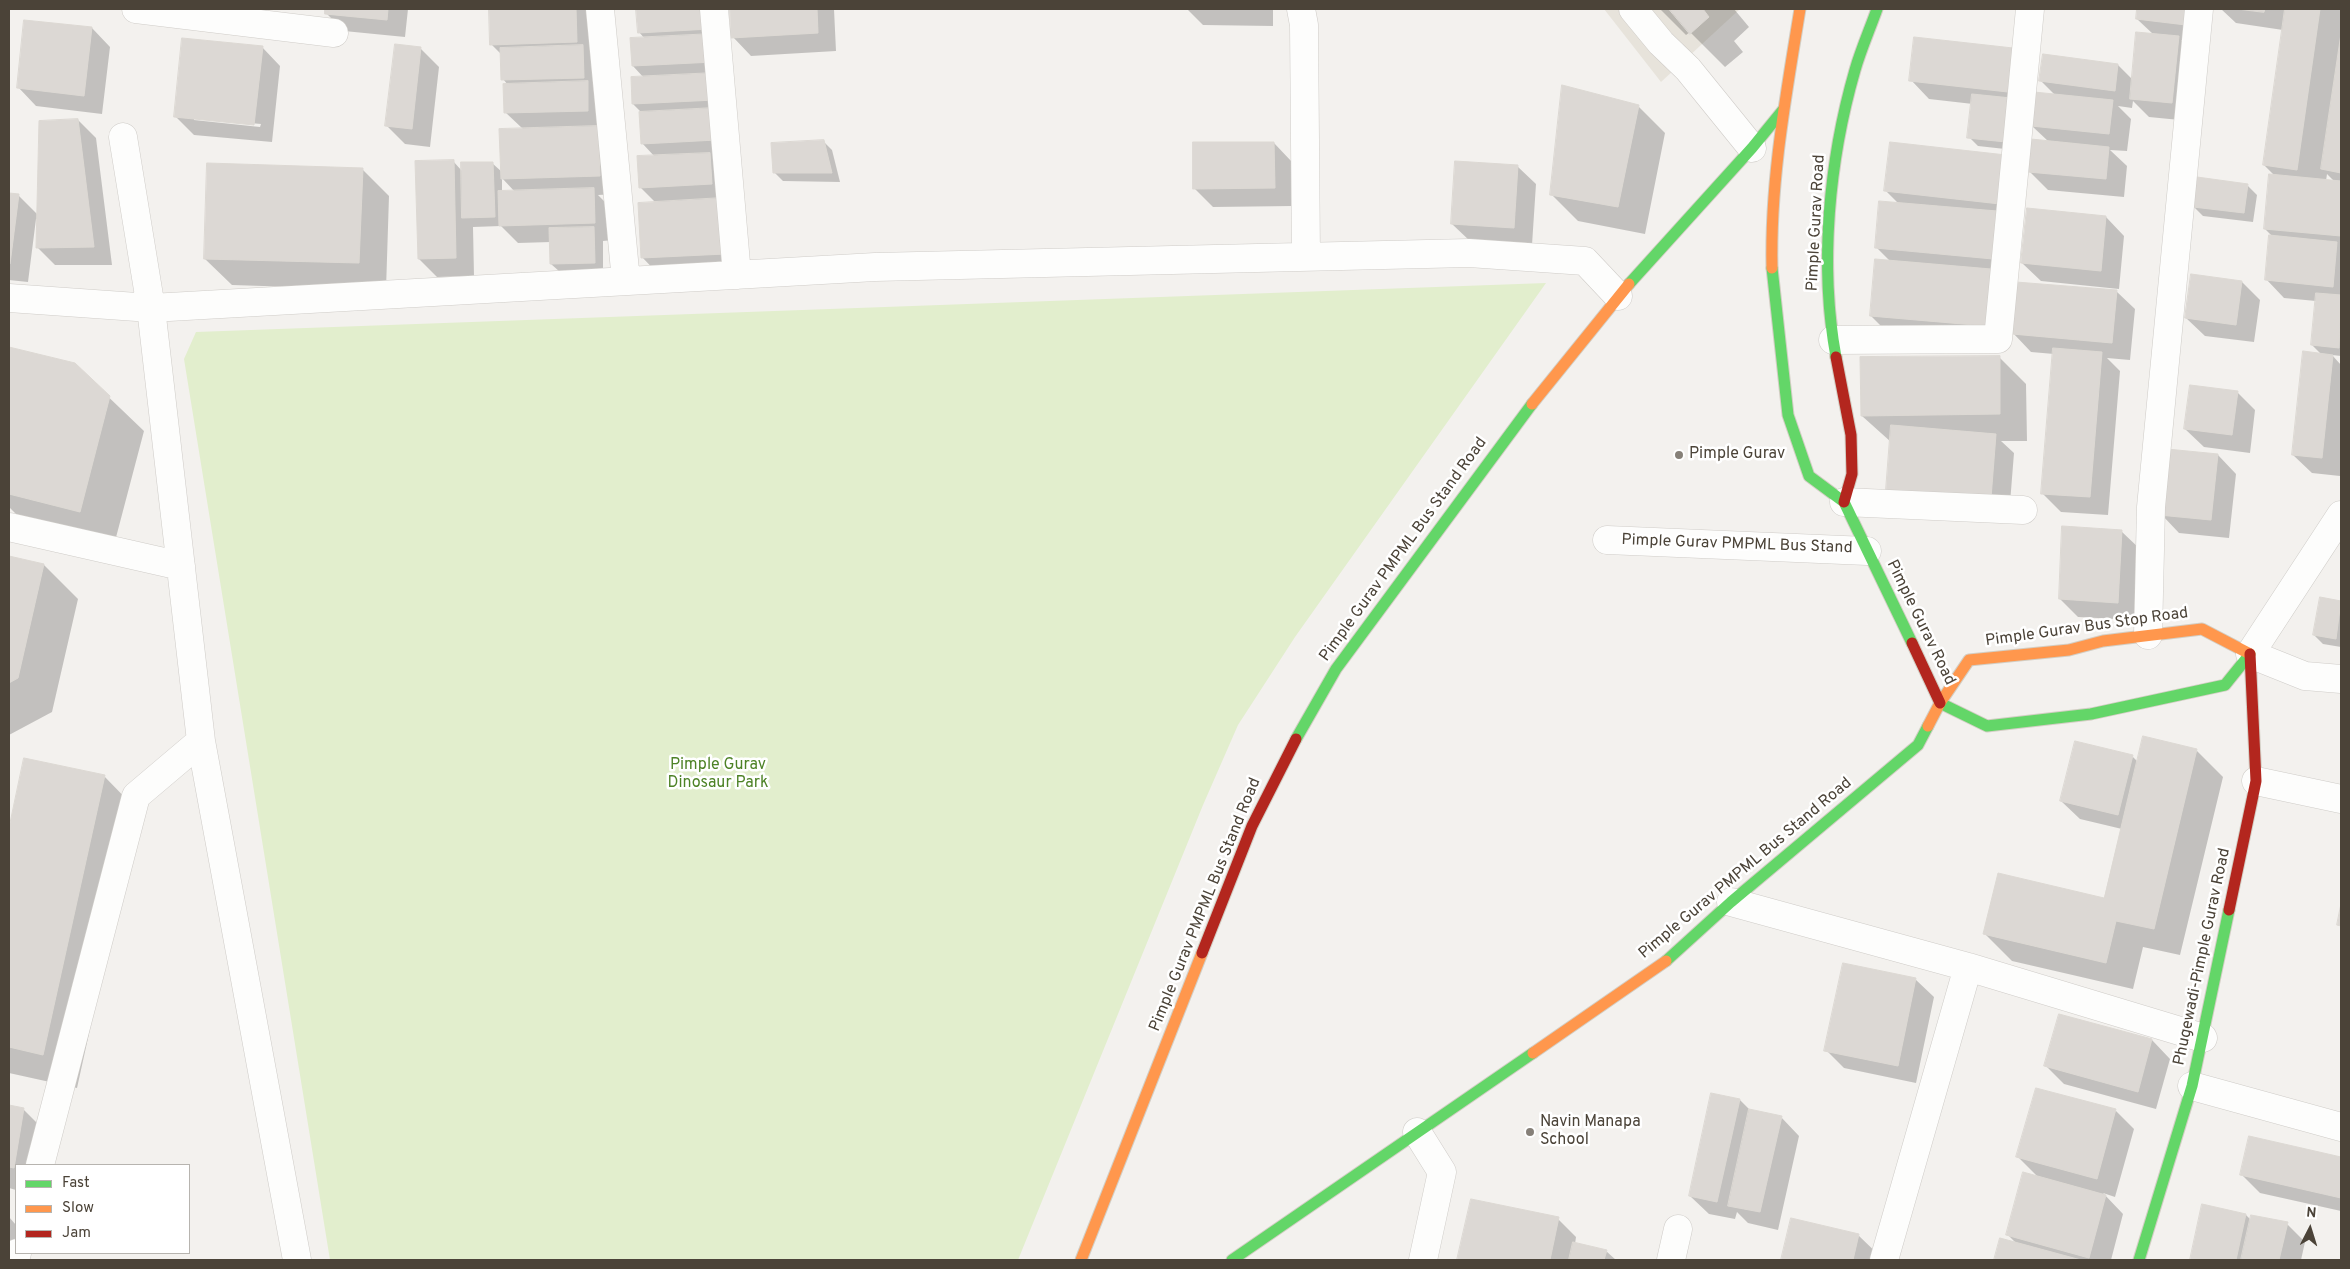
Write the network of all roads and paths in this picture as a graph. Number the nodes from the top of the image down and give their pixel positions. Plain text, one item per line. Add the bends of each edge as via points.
1 (136, 9) edge
2 (600, 9) edge
3 (714, 9) edge
4 (1301, 9) edge
5 (1633, 9) edge
6 (1800, 9) edge
7 (1876, 9) edge
8 (2030, 9) edge
9 (2199, 9) edge
10 (334, 33) dead end
11 (1783, 110) junction
12 (123, 137) dead end
13 (1752, 148) junction
14 (1306, 258) junction
15 (737, 275) junction
16 (626, 281) junction
17 (1618, 296) junction
18 (9, 298) edge
19 (151, 308) junction
20 (1832, 340) junction
21 (1844, 502) junction
22 (2023, 510) dead end
23 (2341, 513) edge
24 (9, 527) edge
25 (1607, 540) dead end
26 (1867, 551) junction
27 (181, 566) junction
28 (2148, 635) junction
29 (2250, 654) junction
30 (2341, 679) edge
31 (1940, 703) junction
32 (201, 741) junction
33 (2256, 782) junction
34 (2341, 799) edge
35 (1731, 902) junction
36 (1968, 967) junction
37 (2203, 1038) junction
38 (2192, 1086) junction
39 (2341, 1127) edge
40 (1417, 1132) junction
41 (40, 1164) edge
42 (1678, 1229) dead end
43 (297, 1260) edge
44 (1081, 1260) edge
45 (1232, 1260) edge
46 (1424, 1260) edge
47 (1671, 1260) edge
48 (1884, 1260) edge
49 (2139, 1260) edge

1 - 10 street
2 - 16 street
3 - 15 street
4 - 14 street via 1304,25
5 - 13 street via 1688,69
6 - 11 street, Pimple Gurav Road
7 - 20 street, Pimple Gurav Road via 1855,70 1835,158 1828,251
8 - 20 street via 1998,339
9 - 28 street via 2151,507
11 - 13 street, Pimple Gurav Road
11 - 21 street, Pimple Gurav Road via 1771,237 1772,281 1788,415 1809,476
12 - 19 street
13 - 17 street, Pimple Gurav Road
14 - 15 street via 875,267
14 - 17 street via 1469,253 1585,260
15 - 16 street
16 - 19 street
17 - 44 street, Pimple Gurav PMPML Bus Stand Road via 1550,379 1336,669 1284,760 1252,826
18 - 19 street
19 - 27 street
20 - 21 street, Pimple Gurav Road via 1851,434 1852,474
21 - 22 street
21 - 26 street, Pimple Gurav Road
23 - 29 street
24 - 27 street
25 - 26 street, Pimple Gurav PMPML Bus Stand
26 - 31 street, Pimple Gurav Road
27 - 32 street
28 - 29 street, Pimple Gurav Bus Stop Road via 2202,629
28 - 31 street, Pimple Gurav Bus Stop Road via 2069,650 1969,660
29 - 30 street via 2305,676
29 - 31 street via 2225,685 2090,714 1987,726
29 - 33 street, Phugewadi-Pimple Gurav Road
31 - 35 street, Pimple Gurav PMPML Bus Stand Road via 1918,745
32 - 41 street via 136,796
32 - 43 street
33 - 34 street
33 - 37 street, Phugewadi-Pimple Gurav Road
35 - 36 street
35 - 40 street, Pimple Gurav PMPML Bus Stand Road via 1670,958
36 - 37 street
36 - 48 street
37 - 38 street, Phugewadi-Pimple Gurav Road
38 - 39 street
38 - 49 street, Phugewadi-Pimple Gurav Road
40 - 45 street, Pimple Gurav PMPML Bus Stand Road
40 - 46 street via 1442,1172
42 - 47 street

